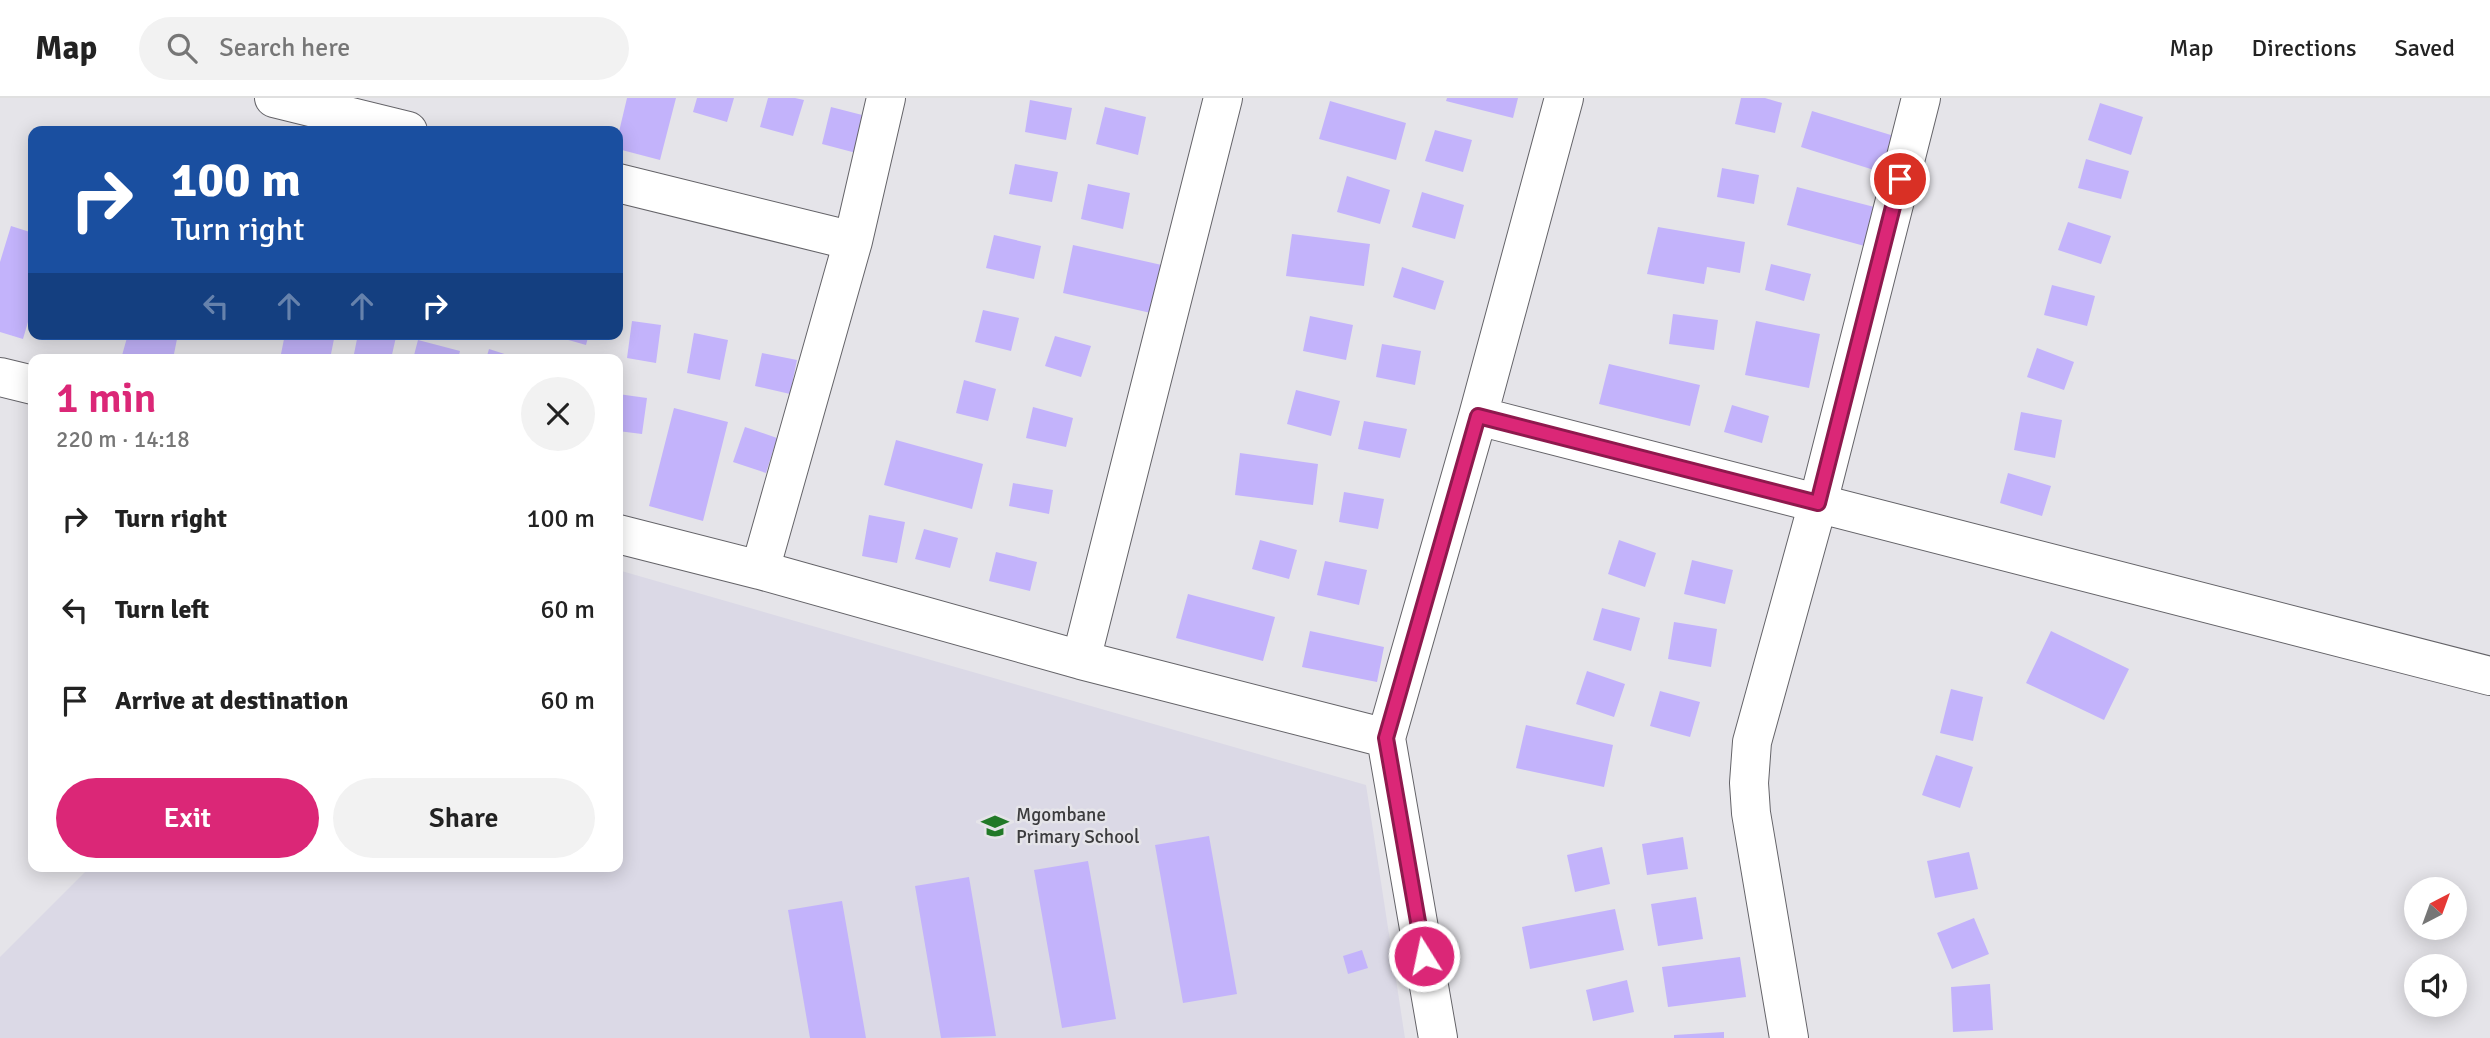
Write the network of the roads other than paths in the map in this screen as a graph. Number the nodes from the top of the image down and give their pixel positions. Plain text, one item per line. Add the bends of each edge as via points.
1 (274, 98) edge
2 (886, 98) edge
3 (1223, 98) edge
4 (1564, 98) edge
5 (1921, 98) edge
6 (388, 126) edge
7 (623, 184) edge
8 (853, 242) junction
9 (0, 377) edge
10 (28, 384) edge
11 (1478, 416) junction
12 (1818, 503) junction
13 (623, 535) edge
14 (761, 570) junction
15 (1081, 660) junction
16 (2490, 676) edge
17 (1386, 738) junction
18 (1438, 1038) edge
19 (1789, 1038) edge

1 - 6 street
2 - 8 street
3 - 15 street
4 - 11 street
5 - 12 street
7 - 8 street
8 - 14 street
9 - 10 street
11 - 12 street
11 - 17 street
12 - 16 street
12 - 19 street via 1752,742 1749,783
13 - 14 street
14 - 15 street
15 - 17 street
17 - 18 street

